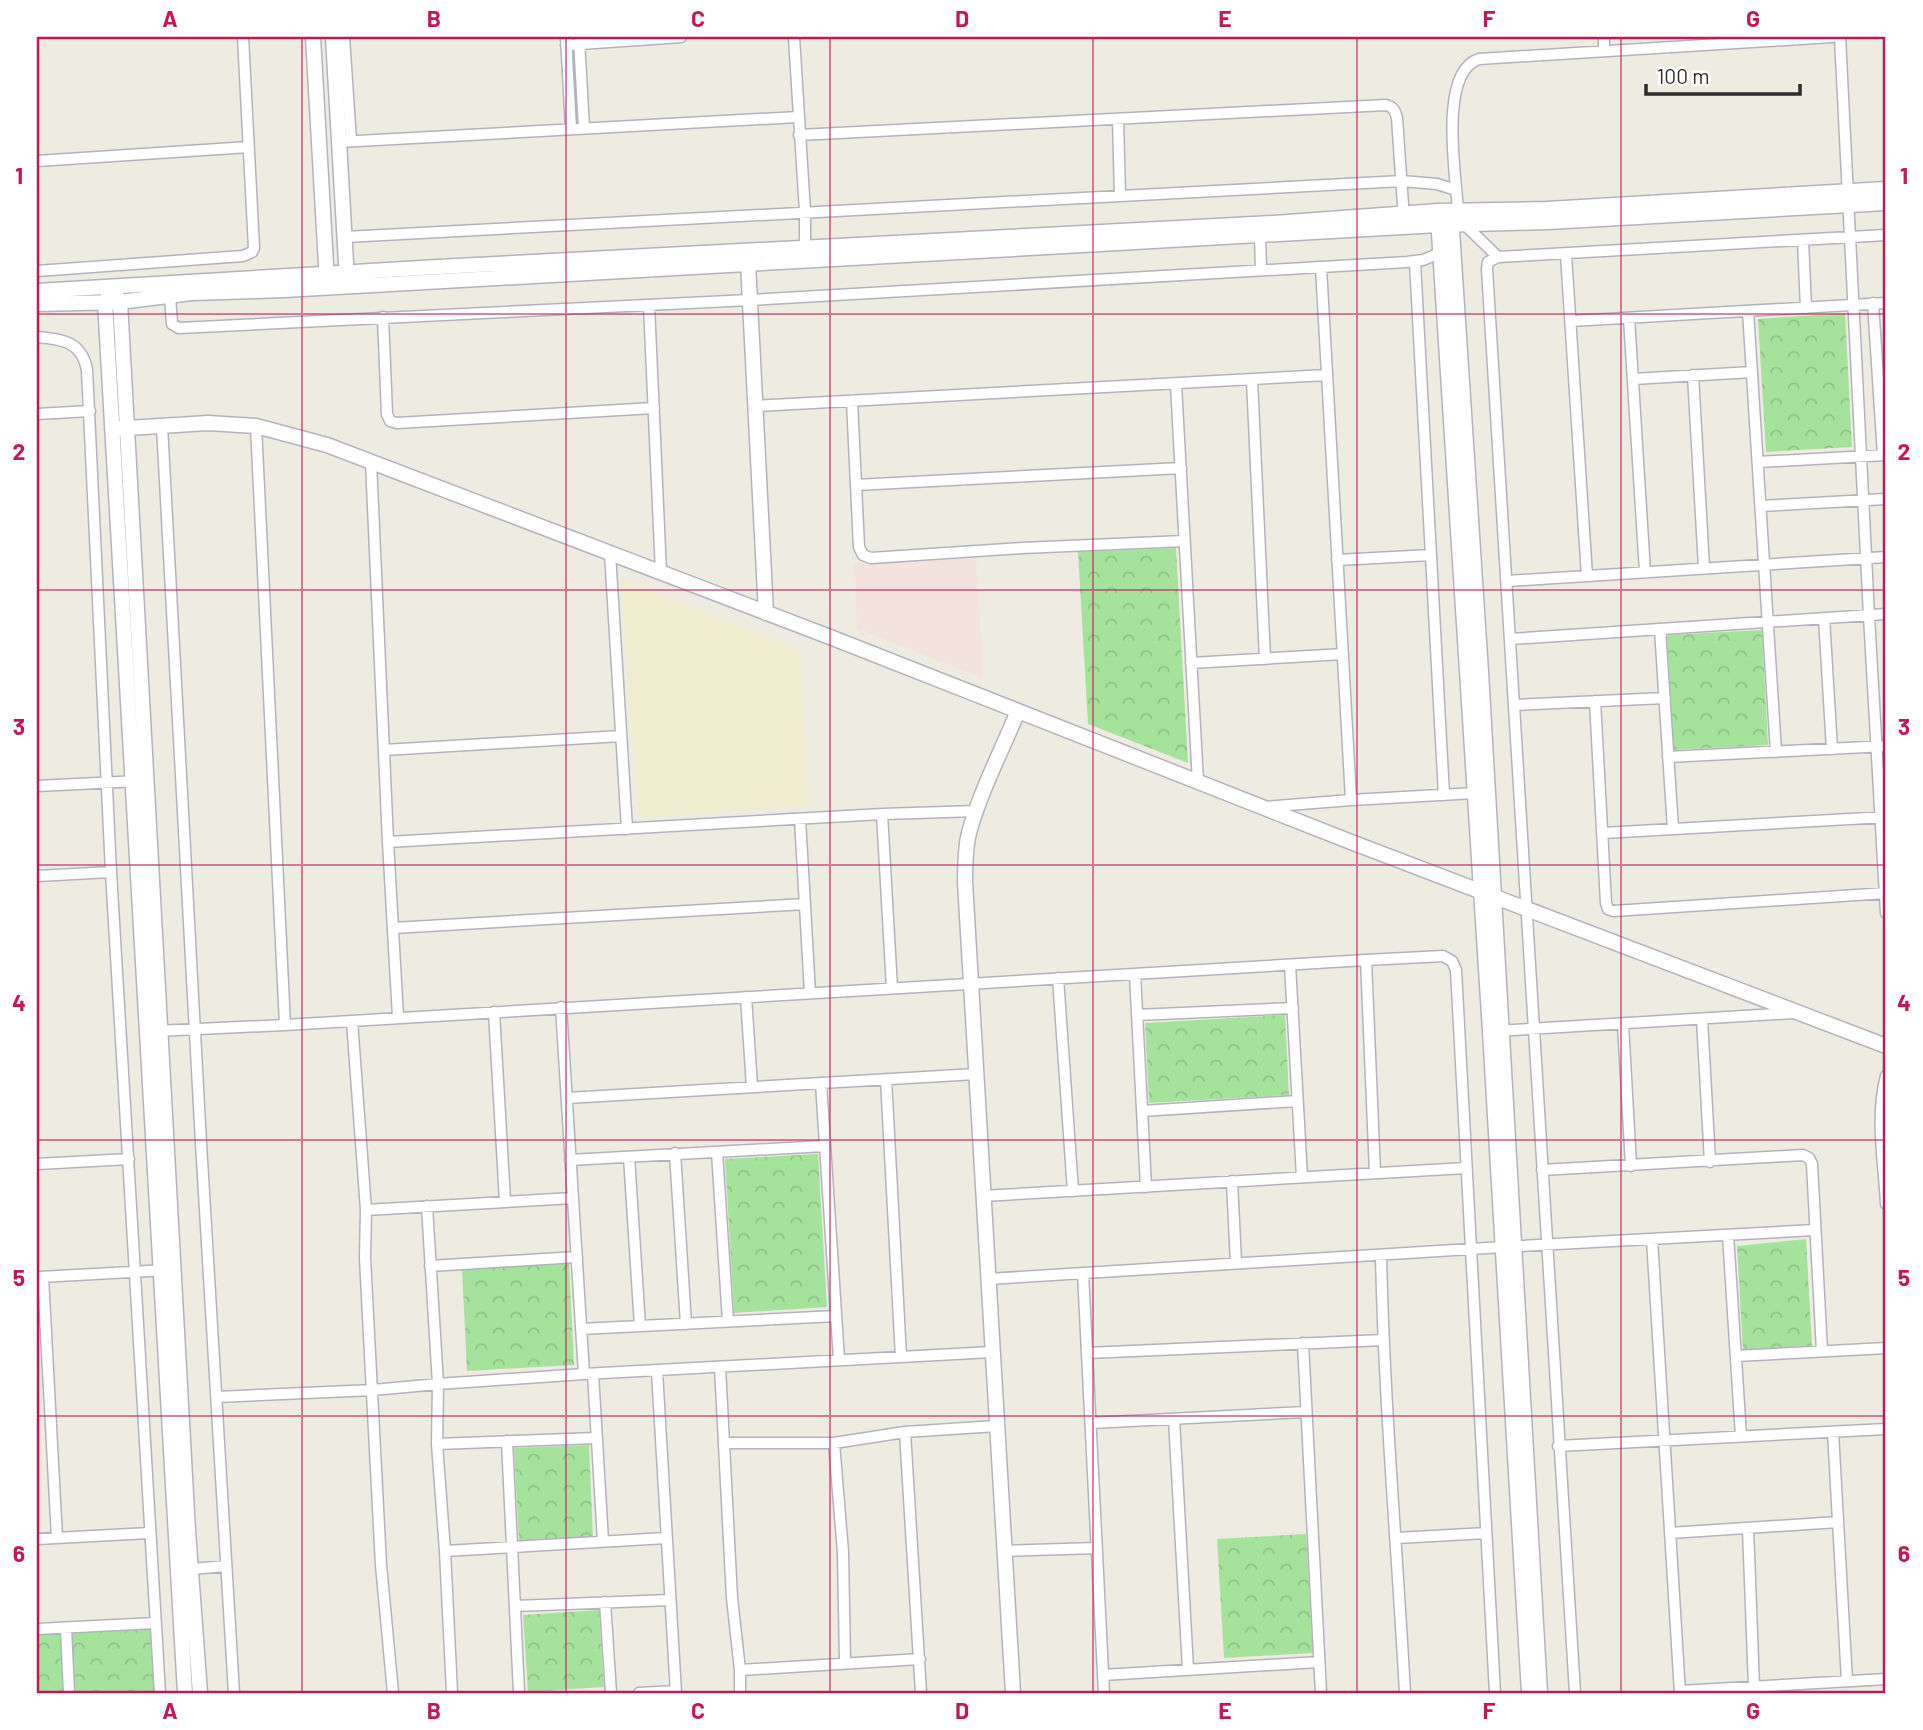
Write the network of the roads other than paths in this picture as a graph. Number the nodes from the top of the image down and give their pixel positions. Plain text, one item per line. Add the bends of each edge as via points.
1 (243, 37) edge
2 (313, 37) edge
3 (333, 37) edge
4 (344, 37) edge
5 (681, 37) edge
6 (794, 37) edge
7 (1604, 37) edge
8 (1832, 37) edge
9 (1840, 37) edge
10 (1760, 39) edge
11 (579, 40) edge
12 (566, 41) edge
13 (1655, 43) edge
14 (1604, 51) junction
15 (798, 117) junction
16 (1118, 118) junction
17 (584, 128) junction
18 (571, 129) junction
19 (799, 135) junction
20 (345, 141) junction
21 (249, 147) junction
22 (37, 162) edge
23 (1402, 181) junction
24 (1886, 189) edge
25 (1457, 190) junction
26 (1120, 196) junction
27 (1849, 198) junction
28 (1886, 202) edge
29 (805, 212) junction
30 (1450, 218) junction
31 (1404, 220) junction
32 (1260, 235) junction
33 (1886, 235) edge
34 (345, 237) junction
35 (1850, 237) junction
36 (1804, 240) junction
37 (1440, 253) junction
38 (805, 254) junction
39 (1566, 255) junction
40 (1497, 257) junction
41 (1415, 262) junction
42 (748, 263) junction
43 (1321, 267) junction
44 (1261, 270) junction
45 (37, 271) edge
46 (347, 279) junction
47 (327, 281) junction
48 (113, 287) junction
49 (37, 291) edge
50 (170, 296) junction
51 (750, 300) junction
52 (105, 302) junction
53 (120, 302) junction
54 (1873, 303) junction
55 (1886, 303) edge
56 (37, 304) edge
57 (1854, 304) junction
58 (649, 305) junction
59 (1807, 307) junction
60 (1748, 311) junction
61 (383, 317) junction
62 (1629, 318) junction
63 (1571, 321) junction
64 (37, 337) edge
65 (1752, 372) junction
66 (1327, 375) junction
67 (1693, 375) junction
68 (1633, 379) junction
69 (1252, 380) junction
70 (1176, 385) junction
71 (852, 401) junction
72 (755, 406) junction
73 (653, 408) junction
74 (90, 411) junction
75 (37, 414) edge
76 (162, 426) junction
77 (256, 426) junction
78 (120, 429) junction
79 (1885, 455) edge
80 (1861, 457) junction
81 (371, 462) junction
82 (1758, 462) junction
83 (1181, 468) junction
84 (856, 485) junction
85 (1886, 499) edge
86 (1863, 500) junction
87 (1761, 506) junction
88 (1184, 541) junction
89 (610, 553) junction
90 (1431, 555) junction
91 (1886, 557) edge
92 (1866, 558) junction
93 (1338, 560) junction
94 (1764, 565) junction
95 (1704, 568) junction
96 (1645, 572) junction
97 (662, 573) junction
98 (1587, 576) junction
99 (1507, 581) junction
100 (766, 613) junction
101 (1886, 614) edge
102 (1869, 616) junction
103 (1824, 618) junction
104 (1768, 622) junction
105 (1660, 629) junction
106 (1511, 639) junction
107 (1343, 654) junction
108 (1265, 659) junction
109 (1191, 663) junction
110 (1665, 698) junction
111 (1595, 701) junction
112 (1515, 705) junction
113 (1018, 711) junction
114 (621, 736) junction
115 (1881, 746) edge
116 (1832, 749) junction
117 (384, 750) junction
118 (1776, 751) junction
119 (1668, 757) junction
120 (140, 781) junction
121 (107, 782) junction
122 (1198, 782) junction
123 (37, 786) edge
124 (1475, 793) junction
125 (1444, 795) junction
126 (1351, 800) junction
127 (1264, 807) junction
128 (977, 811) junction
129 (1483, 813) junction
130 (882, 814) junction
131 (1884, 817) edge
132 (800, 819) junction
133 (627, 829) junction
134 (1673, 829) junction
135 (1603, 833) junction
136 (388, 842) junction
137 (111, 872) junction
138 (37, 876) edge
139 (1886, 893) edge
140 (1488, 894) junction
141 (805, 904) junction
142 (1525, 907) junction
143 (1886, 914) edge
144 (393, 928) junction
145 (1367, 960) junction
146 (1290, 965) junction
147 (1135, 974) junction
148 (1058, 978) junction
149 (971, 983) junction
150 (892, 988) junction
151 (810, 993) junction
152 (746, 997) junction
153 (561, 1007) junction
154 (1293, 1009) junction
155 (494, 1012) junction
156 (1800, 1013) junction
157 (1137, 1015) junction
158 (398, 1017) junction
159 (1702, 1019) junction
160 (352, 1021) junction
161 (1623, 1024) junction
162 (285, 1025) junction
163 (1534, 1028) junction
164 (195, 1029) junction
165 (1496, 1031) junction
166 (154, 1032) junction
167 (1886, 1046) edge
168 (976, 1074) junction
169 (1886, 1076) edge
170 (886, 1079) junction
171 (821, 1083) junction
172 (752, 1087) junction
173 (567, 1098) junction
174 (1297, 1101) junction
175 (1142, 1111) junction
176 (825, 1146) junction
177 (718, 1152) junction
178 (675, 1153) junction
179 (629, 1157) junction
180 (37, 1158) edge
181 (129, 1159) junction
182 (570, 1160) junction
183 (1710, 1162) junction
184 (37, 1164) edge
185 (1632, 1166) junction
186 (1466, 1168) junction
187 (1542, 1170) junction
188 (1376, 1173) junction
189 (1302, 1177) junction
190 (1232, 1181) junction
191 (1146, 1187) junction
192 (1073, 1191) junction
193 (983, 1196) junction
194 (573, 1198) junction
195 (505, 1201) junction
196 (1886, 1204) edge
197 (427, 1206) junction
198 (366, 1210) junction
199 (1815, 1230) junction
200 (1728, 1235) junction
201 (1652, 1239) junction
202 (1546, 1244) junction
203 (1508, 1246) junction
204 (1470, 1249) junction
205 (1381, 1255) junction
206 (576, 1257) junction
207 (1236, 1263) junction
208 (430, 1266) junction
209 (168, 1270) junction
210 (135, 1272) junction
211 (1083, 1273) junction
212 (40, 1277) edge
213 (988, 1279) junction
214 (836, 1315) junction
215 (728, 1321) junction
216 (686, 1324) junction
217 (640, 1326) junction
218 (581, 1329) junction
219 (1383, 1340) junction
220 (1303, 1343) junction
221 (1886, 1348) edge
222 (1822, 1351) junction
223 (992, 1352) junction
224 (1087, 1353) junction
225 (1736, 1356) junction
226 (901, 1357) junction
227 (839, 1360) junction
228 (720, 1367) junction
229 (657, 1370) junction
230 (588, 1374) junction
231 (438, 1384) junction
232 (373, 1390) junction
233 (217, 1397) junction
234 (1306, 1412) junction
235 (1174, 1419) junction
236 (1090, 1423) junction
237 (996, 1426) junction
238 (1886, 1429) edge
239 (905, 1432) junction
240 (1832, 1432) junction
241 (1741, 1436) junction
242 (596, 1438) junction
243 (1665, 1439) junction
244 (508, 1441) junction
245 (724, 1443) junction
246 (834, 1443) junction
247 (437, 1444) junction
248 (1558, 1446) junction
249 (1838, 1522) junction
250 (1748, 1528) junction
251 (1486, 1532) junction
252 (149, 1533) junction
253 (1670, 1533) junction
254 (57, 1538) junction
255 (666, 1538) junction
256 (1397, 1538) junction
257 (37, 1539) edge
258 (603, 1541) junction
259 (512, 1547) junction
260 (1097, 1548) junction
261 (445, 1551) junction
262 (1004, 1551) junction
263 (226, 1566) junction
264 (192, 1569) junction
265 (670, 1600) junction
266 (606, 1602) junction
267 (515, 1606) junction
268 (155, 1623) junction
269 (66, 1628) junction
270 (37, 1629) edge
271 (919, 1659) junction
272 (1319, 1661) junction
273 (845, 1662) junction
274 (1188, 1669) junction
275 (740, 1670) junction
276 (1103, 1675) junction
277 (1886, 1679) edge
278 (1847, 1681) junction
279 (1754, 1686) junction
280 (676, 1692) edge
281 (1680, 1692) edge
282 (69, 1693) edge
283 (159, 1693) edge
284 (185, 1693) edge
285 (200, 1693) edge
286 (234, 1693) edge
287 (393, 1693) edge
288 (452, 1693) edge
289 (519, 1693) edge
290 (611, 1693) edge
291 (639, 1693) edge
292 (740, 1693) edge
293 (921, 1693) edge
294 (1013, 1693) edge
295 (1104, 1693) edge
296 (1321, 1693) edge
297 (1405, 1693) edge
298 (1495, 1693) edge
299 (1529, 1693) edge
300 (1540, 1693) edge
301 (1574, 1693) edge

1 - 21 street
2 - 47 street
3 - 20 street
4 - 20 street
5 - 11 street
6 - 15 street
7 - 14 street
8 - 10 street
9 - 27 street
10 - 13 street
11 - 12 street
11 - 17 street
12 - 18 street
13 - 14 street
14 - 25 street via 1472,61 1460,79 1453,104
15 - 17 street
15 - 19 street
16 - 19 street
16 - 23 street via 1386,105 1397,118
16 - 26 street
17 - 18 street
18 - 20 street
19 - 29 street
20 - 34 street
21 - 22 street
21 - 45 street via 254,247 248,255
23 - 25 street
23 - 26 street
23 - 31 street
24 - 27 street
25 - 30 street
26 - 29 street
27 - 28 street
27 - 30 street via 1548,222
27 - 35 street
29 - 34 street
29 - 38 street
30 - 31 street
30 - 37 street
30 - 40 street
30 - 129 street
31 - 32 street
31 - 38 street via 1274,223
32 - 38 street
32 - 44 street
33 - 35 street
34 - 46 street
35 - 36 street
35 - 57 street
36 - 39 street
36 - 59 street
37 - 41 street
37 - 124 street
38 - 42 street
38 - 46 street
39 - 40 street
39 - 63 street
40 - 99 street via 1487,269
41 - 43 street
41 - 90 street
42 - 46 street
42 - 51 street
43 - 44 street
43 - 66 street
44 - 51 street
46 - 47 street
47 - 48 street
47 - 50 street
48 - 49 street
48 - 52 street
48 - 53 street
50 - 53 street
50 - 61 street via 172,324 179,328
51 - 58 street
51 - 72 street
52 - 53 street
52 - 56 street
52 - 78 street
53 - 78 street
54 - 55 street
54 - 57 street
54 - 79 street
57 - 59 street
57 - 80 street
58 - 61 street
58 - 73 street
59 - 60 street
60 - 62 street
60 - 65 street
61 - 73 street via 390,421
62 - 63 street
62 - 68 street
63 - 98 street
64 - 74 street via 66,343 84,356
65 - 67 street
65 - 82 street
66 - 69 street
66 - 93 street
67 - 68 street
67 - 95 street
68 - 96 street
69 - 70 street
69 - 108 street
70 - 71 street
70 - 83 street
71 - 72 street
71 - 84 street
72 - 100 street
73 - 97 street
74 - 75 street
74 - 121 street
76 - 77 street
76 - 78 street
76 - 164 street
77 - 81 street
77 - 162 street
78 - 120 street
79 - 80 street
80 - 82 street
80 - 86 street
81 - 89 street
81 - 117 street
82 - 87 street
83 - 84 street
83 - 88 street
84 - 88 street via 859,547 871,558
85 - 86 street
86 - 87 street
86 - 92 street
87 - 94 street
88 - 109 street
89 - 97 street
89 - 114 street
90 - 93 street
90 - 125 street
91 - 92 street
92 - 94 street
92 - 102 street
93 - 107 street
94 - 95 street
94 - 104 street
95 - 96 street
96 - 98 street
97 - 100 street
98 - 99 street
99 - 106 street
100 - 113 street
101 - 102 street
102 - 103 street
102 - 115 street
103 - 104 street
103 - 116 street
104 - 105 street
104 - 118 street
105 - 106 street
105 - 110 street
106 - 112 street
107 - 108 street
107 - 126 street
108 - 109 street
109 - 122 street
110 - 111 street
110 - 119 street
111 - 112 street
111 - 135 street
112 - 142 street
113 - 122 street
113 - 128 street
114 - 117 street
114 - 133 street
115 - 116 street
115 - 131 street
116 - 118 street
117 - 136 street
118 - 119 street
119 - 134 street
120 - 121 street
120 - 166 street
121 - 123 street
121 - 137 street
122 - 127 street
124 - 125 street
124 - 129 street
125 - 126 street
126 - 127 street
127 - 140 street
128 - 130 street
128 - 149 street via 965,856
129 - 140 street
130 - 132 street
130 - 150 street
131 - 134 street
131 - 139 street
132 - 133 street
132 - 141 street
133 - 136 street
134 - 135 street
135 - 139 street via 1606,903 1614,911
136 - 144 street
137 - 138 street
137 - 181 street
139 - 143 street
140 - 142 street
140 - 165 street
141 - 144 street
141 - 151 street
142 - 156 street
142 - 163 street
144 - 158 street
145 - 146 street
145 - 186 street via 1443,956 1452,961
145 - 188 street
146 - 147 street
146 - 154 street
147 - 148 street
147 - 157 street
148 - 149 street
148 - 192 street
149 - 150 street
149 - 168 street
150 - 151 street
151 - 152 street
152 - 153 street
152 - 172 street
153 - 155 street
153 - 173 street
154 - 157 street
154 - 174 street
155 - 158 street
155 - 195 street
156 - 159 street
156 - 167 street
157 - 175 street
158 - 160 street
159 - 161 street
159 - 183 street
160 - 162 street
160 - 198 street
161 - 163 street
161 - 185 street
162 - 164 street
163 - 165 street
163 - 187 street
164 - 166 street
164 - 233 street
165 - 203 street
166 - 209 street
168 - 170 street
168 - 193 street
169 - 196 street via 1881,1117
170 - 171 street
170 - 226 street
171 - 172 street
171 - 176 street
172 - 173 street
173 - 182 street
174 - 175 street
174 - 189 street
175 - 191 street
176 - 177 street
176 - 214 street
177 - 178 street
177 - 215 street
178 - 179 street
178 - 216 street
179 - 182 street
179 - 217 street
180 - 184 street
181 - 184 street
181 - 210 street
182 - 194 street
183 - 185 street
183 - 199 street via 1810,1157
185 - 187 street
186 - 188 street
186 - 204 street
187 - 202 street
188 - 189 street
189 - 190 street
190 - 191 street
190 - 207 street
191 - 192 street
192 - 193 street
193 - 213 street
194 - 195 street
194 - 206 street
195 - 197 street
197 - 198 street
197 - 208 street
198 - 232 street
199 - 200 street
199 - 222 street
200 - 201 street
200 - 225 street
201 - 202 street
201 - 243 street
202 - 203 street
202 - 248 street
203 - 204 street
203 - 299 street
203 - 300 street
204 - 205 street
204 - 251 street
205 - 207 street
205 - 219 street
206 - 208 street
206 - 218 street
207 - 211 street
208 - 231 street
209 - 210 street
209 - 264 street
209 - 284 street
210 - 212 street
210 - 252 street
211 - 213 street
211 - 224 street
212 - 254 street
213 - 223 street
214 - 215 street
214 - 227 street
215 - 216 street
216 - 217 street
217 - 218 street
218 - 230 street
219 - 220 street
219 - 256 street
220 - 224 street
220 - 234 street
221 - 222 street
222 - 225 street
223 - 226 street
223 - 237 street
224 - 236 street
225 - 241 street
226 - 227 street
227 - 228 street
228 - 229 street
228 - 245 street
229 - 230 street
229 - 255 street
230 - 231 street
230 - 242 street
231 - 232 street
231 - 247 street
232 - 233 street
232 - 287 street
233 - 263 street
234 - 235 street
234 - 272 street
235 - 236 street
235 - 274 street
236 - 260 street
237 - 239 street
237 - 262 street
238 - 240 street
239 - 246 street
239 - 271 street
240 - 241 street
240 - 249 street
241 - 243 street
242 - 244 street
242 - 258 street
243 - 248 street
243 - 253 street
244 - 247 street
244 - 259 street
245 - 246 street
245 - 275 street
246 - 273 street
247 - 261 street
248 - 301 street
249 - 250 street
249 - 278 street
250 - 253 street
250 - 279 street
251 - 256 street
251 - 298 street
252 - 254 street
252 - 268 street
253 - 281 street
254 - 257 street
255 - 258 street
255 - 265 street
256 - 297 street
258 - 259 street
259 - 261 street
259 - 267 street
260 - 262 street
260 - 276 street
261 - 288 street
262 - 294 street
263 - 264 street
263 - 286 street
264 - 285 street
265 - 266 street
265 - 280 street
266 - 267 street
266 - 290 street
267 - 289 street
268 - 269 street
268 - 283 street
269 - 270 street
269 - 282 street
271 - 273 street
271 - 293 street
272 - 274 street
272 - 296 street
273 - 275 street
274 - 276 street
275 - 292 street
276 - 295 street
277 - 278 street
278 - 279 street
279 - 281 street
280 - 291 street

